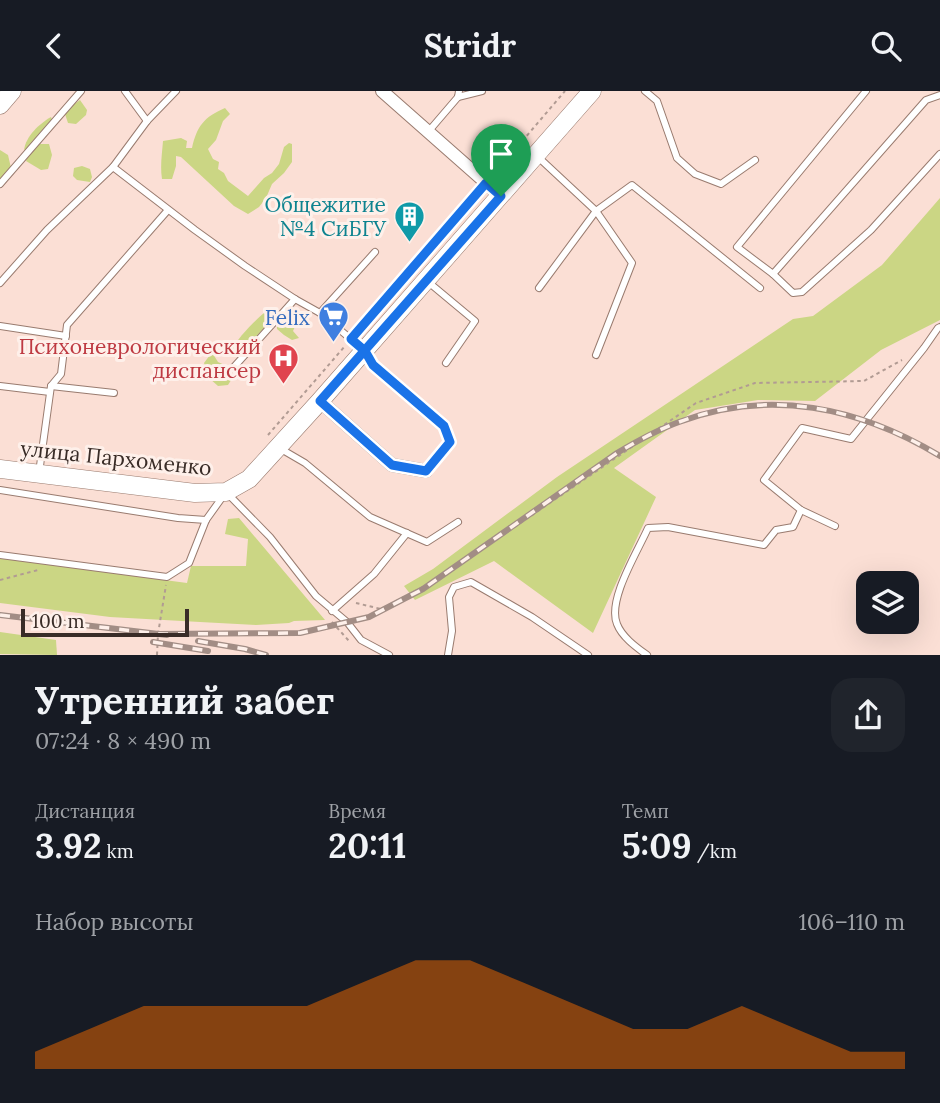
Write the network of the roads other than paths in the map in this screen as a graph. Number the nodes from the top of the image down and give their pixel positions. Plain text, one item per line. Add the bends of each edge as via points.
1 (12, 91) edge
2 (81, 91) edge
3 (125, 91) edge
4 (176, 91) edge
5 (382, 91) edge
6 (482, 91) edge
7 (592, 91) edge
8 (645, 91) edge
9 (866, 91) edge
10 (459, 94) edge
11 (940, 96) edge
12 (0, 105) edge
13 (147, 121) junction
14 (428, 132) junction
15 (940, 154) edge
16 (536, 156) junction
17 (755, 160) dead end
18 (113, 167) junction
19 (0, 184) edge
20 (501, 196) junction
21 (169, 210) junction
22 (596, 211) junction
23 (375, 253) dead end
24 (773, 274) junction
25 (427, 281) junction
26 (0, 283) edge
27 (539, 288) dead end
28 (760, 288) dead end
29 (295, 299) junction
30 (320, 313) junction
31 (0, 326) edge
32 (940, 327) edge
33 (66, 335) junction
34 (358, 345) junction
35 (596, 355) dead end
36 (446, 363) dead end
37 (233, 368) dead end
38 (0, 386) edge
39 (50, 389) junction
40 (114, 393) dead end
41 (320, 401) junction
42 (271, 444) junction
43 (0, 468) edge
44 (426, 471) joint
45 (39, 473) junction
46 (0, 490) edge
47 (226, 492) junction
48 (801, 510) junction
49 (206, 520) junction
50 (458, 522) dead end
51 (835, 526) dead end
52 (407, 533) junction
53 (0, 555) edge
54 (332, 611) junction
55 (389, 655) edge
56 (448, 655) edge
57 (588, 655) edge
58 (647, 655) edge

1 - 12 main road
2 - 19 lane
3 - 13 lane
4 - 13 lane
5 - 14 street
6 - 10 lane
7 - 16 main road
8 - 17 lane via 657,101 677,158 695,174 721,184
9 - 24 lane via 737,247
10 - 14 lane
11 - 24 lane via 926,100
13 - 18 lane
14 - 20 street
15 - 24 lane via 871,229 802,292 793,293
16 - 20 main road
16 - 22 lane
18 - 21 lane
18 - 26 lane
20 - 25 main road
21 - 29 lane
21 - 33 lane via 67,325
22 - 27 lane
22 - 28 lane via 632,185
22 - 35 lane via 632,263
23 - 30 lane
25 - 34 main road
25 - 36 lane via 475,321
29 - 30 lane
29 - 37 lane
30 - 34 lane
31 - 33 lane
32 - 48 lane via 851,439 802,428 764,480
33 - 39 lane via 61,374
34 - 41 main road
34 - 44 lane via 373,365 444,426 450,442
38 - 39 lane
39 - 40 lane
39 - 45 lane
41 - 42 main road
41 - 44 street via 392,465
42 - 47 main road via 249,479
42 - 52 lane via 306,463 370,517
43 - 45 main road, улица Пархоменко
45 - 47 main road, улица Пархоменко via 195,493
46 - 49 lane
47 - 49 lane
47 - 54 lane via 271,537
48 - 51 lane
48 - 58 lane via 793,527 776,530 764,545 668,527 648,528 618,592 614,611 617,625
49 - 53 lane via 188,563 167,577
50 - 52 lane via 427,543
52 - 54 lane via 374,574
54 - 55 lane via 361,640
56 - 57 lane via 452,631 449,597 454,587 471,582

